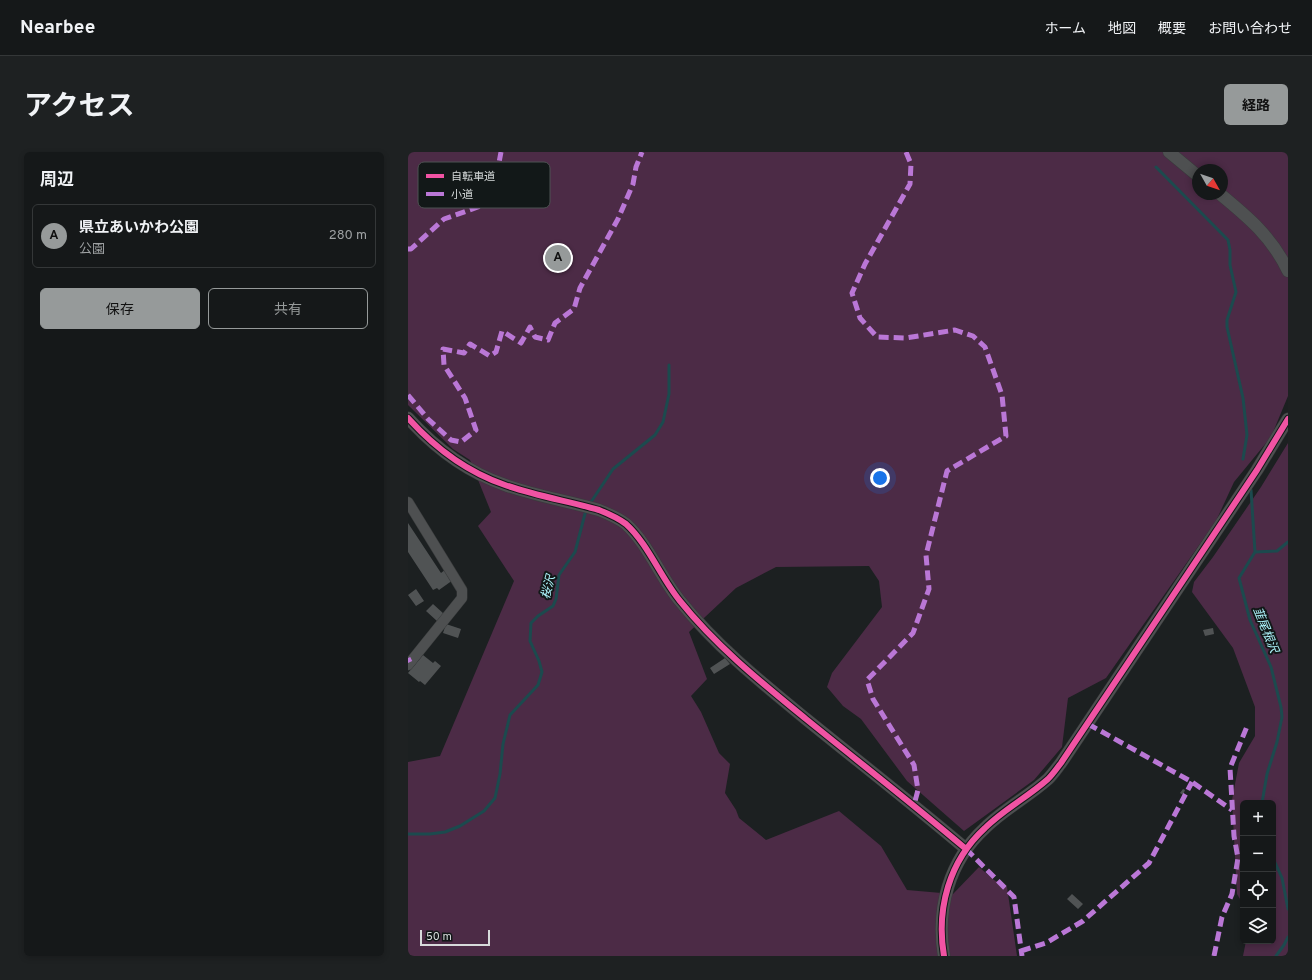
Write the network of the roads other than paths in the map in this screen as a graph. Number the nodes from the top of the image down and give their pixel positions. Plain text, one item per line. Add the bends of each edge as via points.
1 (1169, 152) edge
2 (1192, 171) edge
3 (1227, 200) edge
4 (1288, 271) edge
5 (408, 418) edge
6 (1288, 419) edge
7 (408, 502) edge
8 (408, 665) edge
9 (966, 849) junction
10 (944, 956) edge

1 - 2 street
3 - 4 street via 1269,239 1281,255
5 - 9 street via 450,456 476,472 505,485 599,510 620,520 636,535 679,600 702,627 778,695
6 - 9 street via 1253,477 1061,763 1048,778 984,828
7 - 8 street via 462,590 462,598
9 - 10 street via 949,883 942,913

